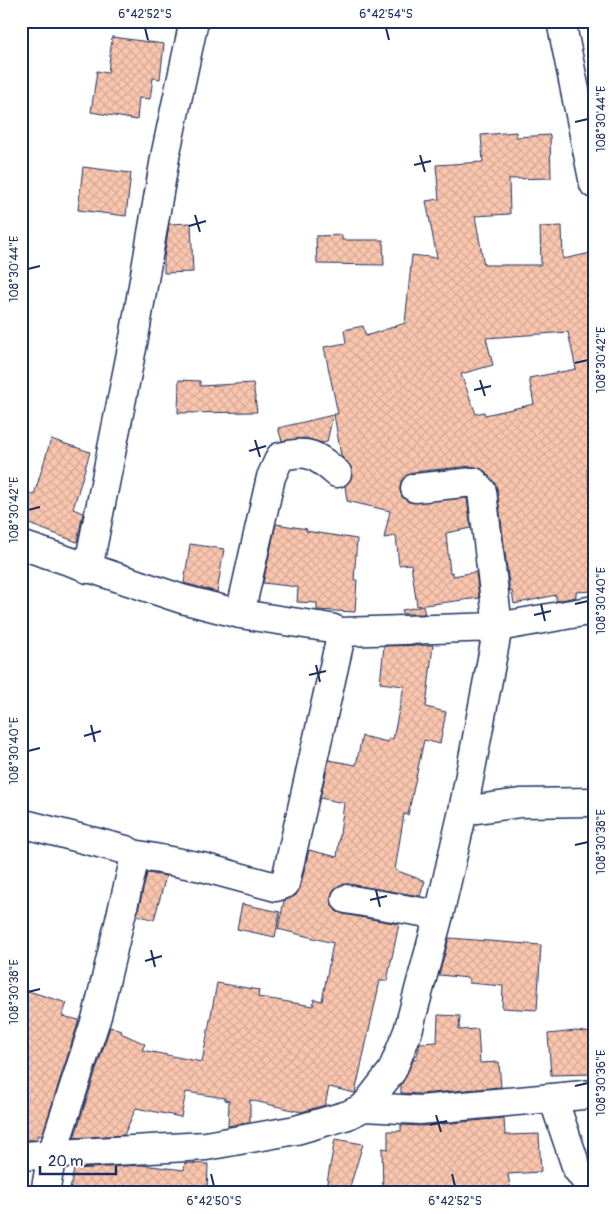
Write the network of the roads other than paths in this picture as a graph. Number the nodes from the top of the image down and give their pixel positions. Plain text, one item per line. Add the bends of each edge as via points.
1 (194, 21) edge
2 (561, 21) edge
3 (594, 184) edge
4 (337, 473) dead end
5 (415, 488) dead end
6 (21, 545) edge
7 (88, 569) junction
8 (594, 610) edge
9 (240, 614) junction
10 (498, 627) junction
11 (340, 632) junction
12 (594, 804) edge
13 (463, 811) junction
14 (21, 823) edge
15 (133, 854) junction
16 (346, 899) dead end
17 (439, 915) junction
18 (594, 1094) edge
19 (553, 1098) junction
20 (364, 1107) junction
21 (52, 1154) junction
22 (21, 1156) edge
23 (594, 1192) edge
24 (45, 1193) edge

1 - 7 street via 166,152 134,338
2 - 3 street
4 - 9 street via 316,456 292,454 280,457 271,477
5 - 10 street via 474,482 482,491
6 - 7 street
7 - 9 street
8 - 10 street
9 - 11 street via 332,628
10 - 11 street
10 - 13 street
11 - 15 street via 285,884 276,887 202,867
12 - 13 street via 520,804
13 - 17 street
14 - 15 street
15 - 21 street via 97,1016
16 - 17 street
17 - 20 street via 408,1031 392,1071
18 - 19 street
19 - 20 street via 420,1110
19 - 23 street via 577,1169
20 - 21 street via 296,1130 206,1146
21 - 22 street
21 - 24 street

